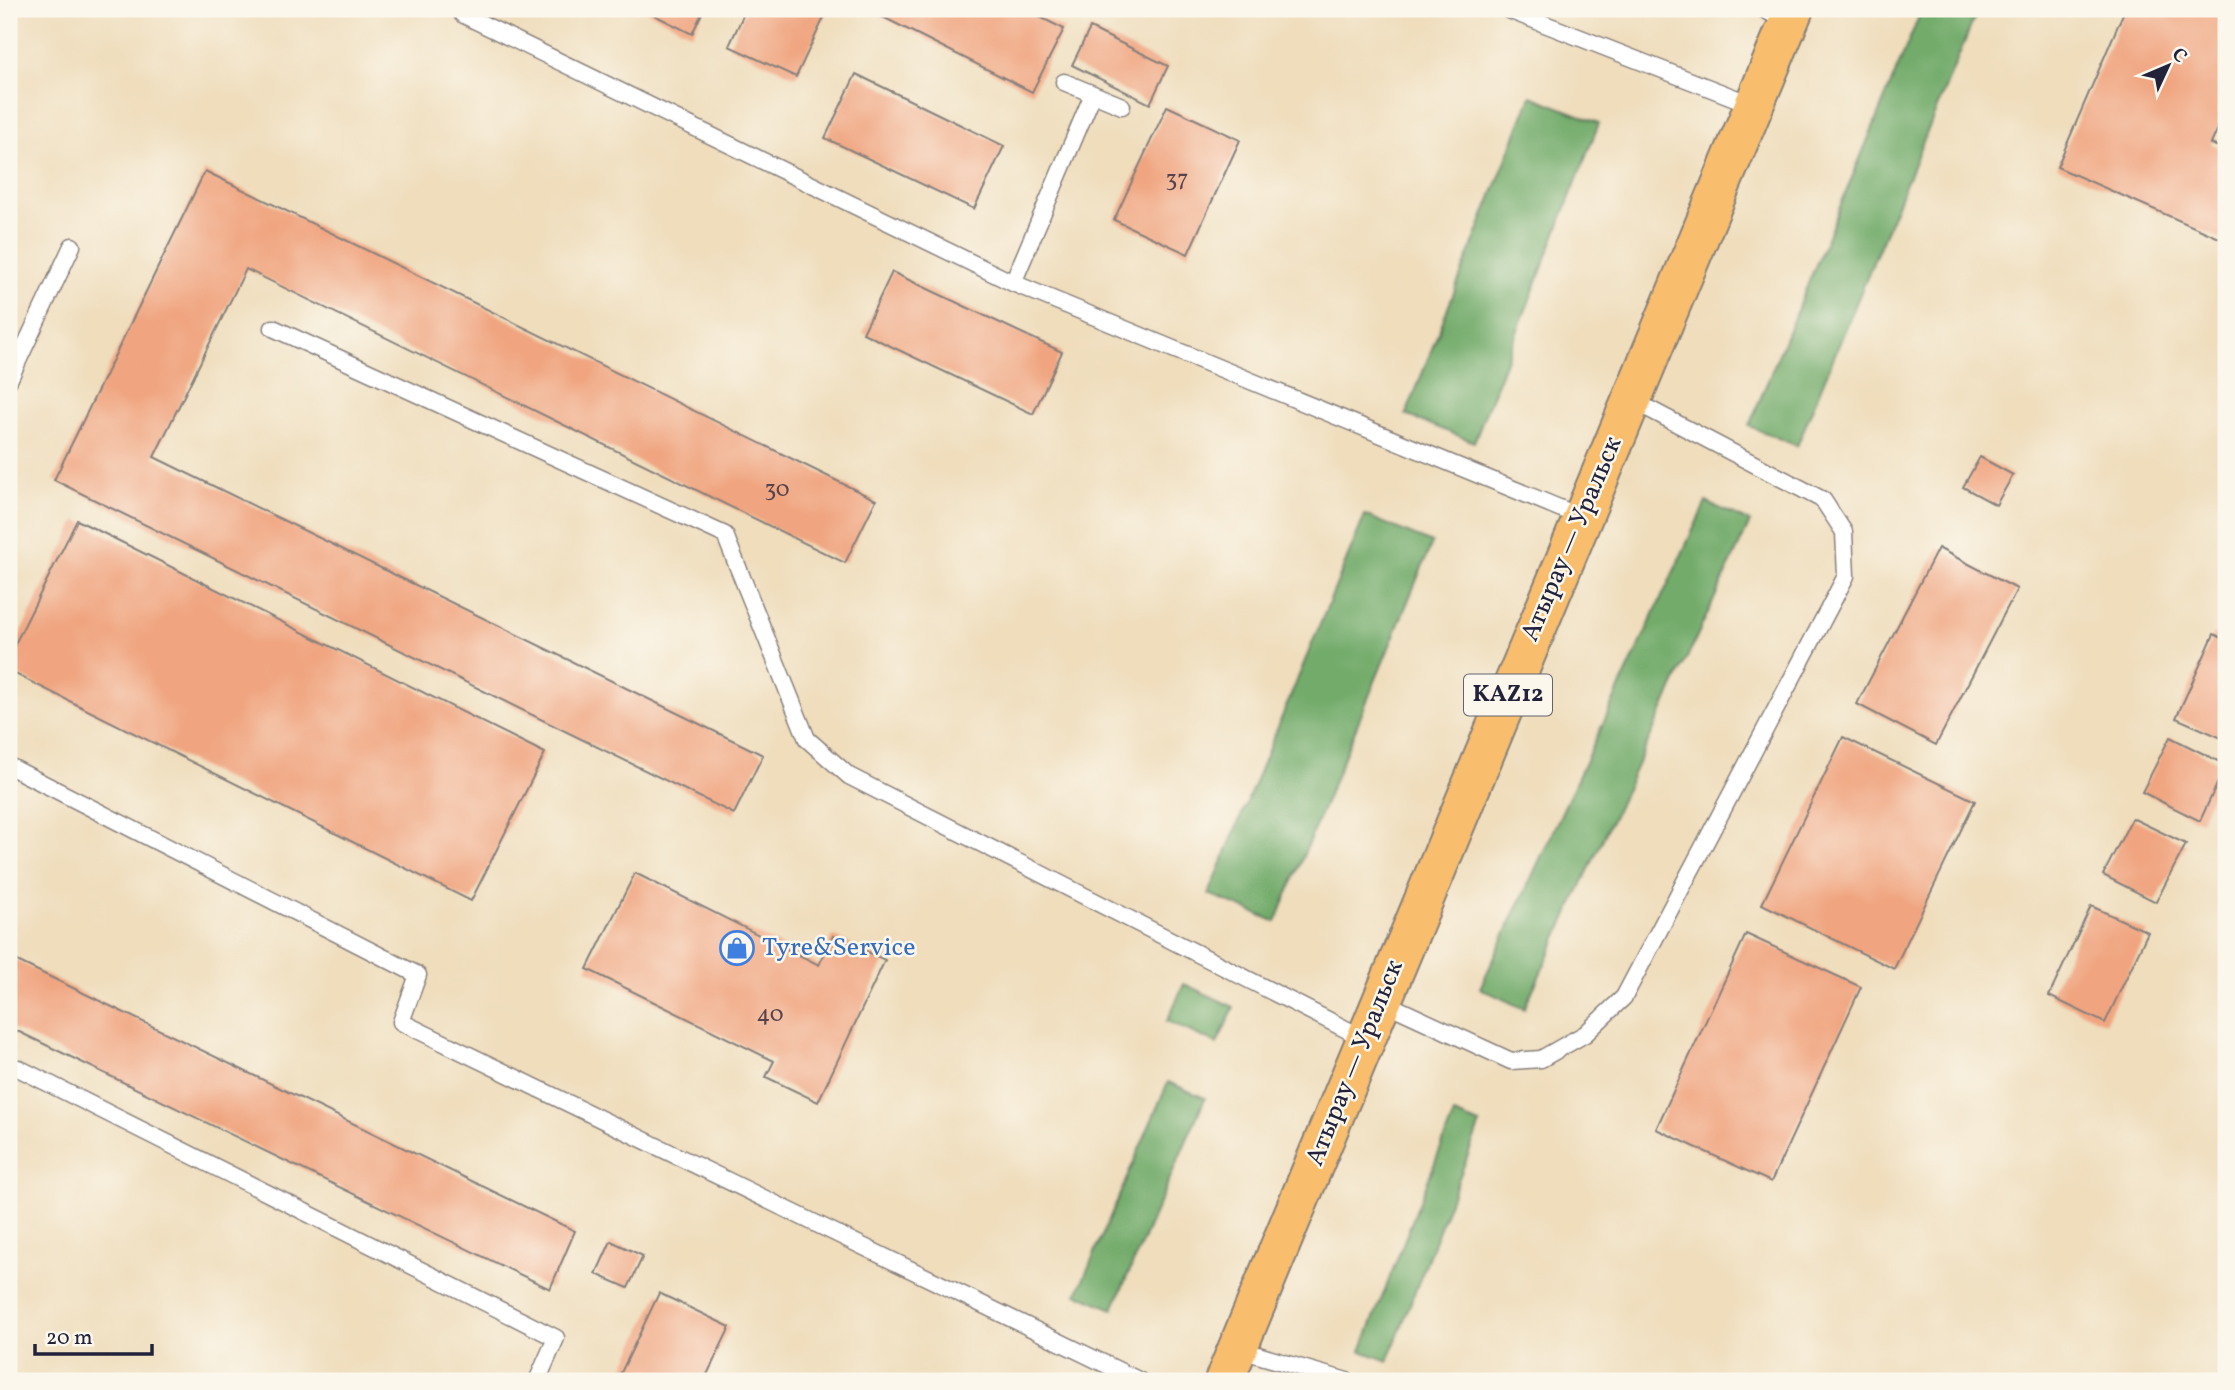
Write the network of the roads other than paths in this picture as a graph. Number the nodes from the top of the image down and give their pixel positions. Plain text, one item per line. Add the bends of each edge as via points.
1 (1506, 9) edge
2 (1781, 13) edge
3 (462, 14) dead end
4 (1064, 82) dead end
5 (1093, 94) junction
6 (1754, 105) junction
7 (1122, 106) dead end
8 (72, 246) dead end
9 (1013, 283) junction
10 (273, 328) dead end
11 (9, 380) edge
12 (1630, 399) junction
13 (1581, 517) junction
14 (9, 766) edge
15 (1381, 1001) junction
16 (1365, 1039) junction
17 (18, 1068) dead end
18 (1231, 1365) edge
19 (537, 1381) edge
20 (1140, 1381) edge
21 (1347, 1381) edge

1 - 6 lane
2 - 6 highway, Атырау — Уральск / KAZ12
3 - 9 lane
4 - 5 lane
5 - 7 lane
5 - 9 lane
6 - 12 highway, Атырау — Уральск / KAZ12
8 - 11 lane
9 - 13 lane
10 - 16 lane via 725,535 807,739 849,776
12 - 13 highway, Атырау — Уральск / KAZ12
12 - 15 lane via 1823,500 1844,532 1846,576 1624,997 1585,1034 1541,1059 1511,1060
13 - 15 highway, Атырау — Уральск / KAZ12
14 - 20 lane via 418,975 401,1022
15 - 16 highway, Атырау — Уральск / KAZ12
16 - 18 highway, Атырау — Уральск / KAZ12
17 - 19 lane via 556,1338
18 - 21 lane

